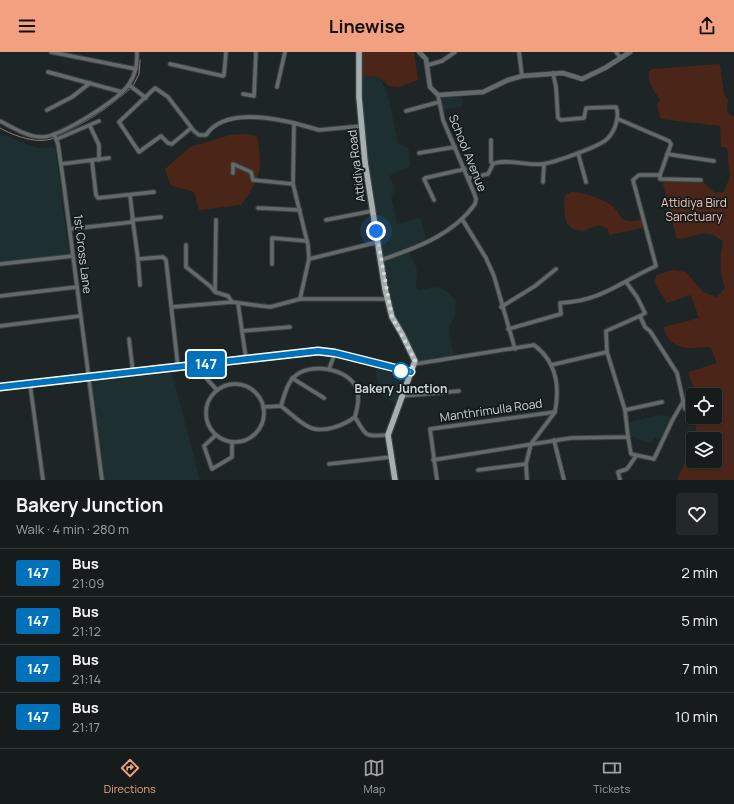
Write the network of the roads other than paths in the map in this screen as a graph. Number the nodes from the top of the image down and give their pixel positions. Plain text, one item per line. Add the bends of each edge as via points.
1 (51, 52) edge
2 (137, 52) edge
3 (226, 52) edge
4 (256, 52) edge
5 (285, 52) edge
6 (359, 52) edge
7 (419, 52) edge
8 (456, 52) edge
9 (519, 52) edge
10 (616, 52) edge
11 (630, 52) edge
12 (620, 57) junction
13 (170, 64) dead end
14 (428, 65) junction
15 (136, 69) junction
16 (48, 72) dead end
17 (553, 73) junction
18 (522, 76) junction
19 (90, 83) junction
20 (130, 86) junction
21 (277, 87) dead end
22 (122, 92) junction
23 (242, 94) dead end
24 (438, 95) junction
25 (146, 98) junction
26 (439, 102) junction
27 (47, 110) dead end
28 (406, 111) dead end
29 (618, 119) junction
30 (0, 121) edge
31 (99, 121) dead end
32 (294, 123) junction
33 (90, 126) junction
34 (362, 126) junction
35 (191, 128) junction
36 (56, 137) junction
37 (491, 140) dead end
38 (455, 147) junction
39 (419, 153) dead end
40 (578, 153) junction
41 (667, 154) junction
42 (109, 158) dead end
43 (99, 160) junction
44 (92, 161) junction
45 (714, 161) dead end
46 (61, 164) junction
47 (493, 164) junction
48 (544, 164) junction
49 (465, 169) junction
50 (234, 173) dead end
51 (660, 175) junction
52 (468, 178) junction
53 (701, 180) dead end
54 (543, 182) dead end
55 (586, 182) dead end
56 (293, 184) junction
57 (154, 192) dead end
58 (130, 195) junction
59 (434, 200) dead end
60 (258, 208) dead end
61 (300, 210) junction
62 (372, 211) junction
63 (161, 217) dead end
64 (462, 219) junction
65 (216, 220) dead end
66 (326, 220) dead end
67 (133, 221) junction
68 (70, 229) junction
69 (307, 241) junction
70 (378, 242) junction
71 (186, 245) dead end
72 (73, 256) junction
73 (309, 258) junction
74 (138, 259) junction
75 (381, 260) junction
76 (0, 264) edge
77 (272, 264) dead end
78 (556, 269) dead end
79 (626, 282) junction
80 (140, 285) dead end
81 (77, 287) junction
82 (215, 292) junction
83 (0, 296) edge
84 (388, 299) junction
85 (300, 300) junction
86 (232, 302) junction
87 (238, 303) junction
88 (172, 307) junction
89 (502, 307) junction
90 (80, 316) junction
91 (640, 316) junction
92 (0, 326) edge
93 (290, 327) dead end
94 (508, 329) junction
95 (242, 331) junction
96 (129, 339) dead end
97 (515, 349) junction
98 (607, 352) junction
99 (335, 353) junction
100 (246, 360) junction
101 (415, 364) junction
102 (194, 365) junction
103 (551, 365) junction
104 (178, 367) junction
105 (328, 369) junction
106 (133, 372) junction
107 (411, 372) junction
108 (88, 377) junction
109 (292, 378) junction
110 (30, 384) junction
111 (0, 387) edge
112 (216, 390) junction
113 (459, 392) dead end
114 (402, 396) junction
115 (324, 398) dead end
116 (684, 400) junction
117 (662, 402) dead end
118 (281, 406) junction
119 (263, 407) junction
120 (685, 409) dead end
121 (625, 410) junction
122 (555, 412) junction
123 (355, 417) junction
124 (216, 435) junction
125 (388, 435) junction
126 (628, 437) junction
127 (554, 440) junction
128 (232, 442) junction
129 (531, 444) junction
130 (636, 456) junction
131 (391, 457) junction
132 (433, 460) junction
133 (329, 464) dead end
134 (526, 464) junction
135 (478, 470) dead end
136 (43, 480) edge
137 (102, 480) edge
138 (395, 480) edge
139 (437, 480) edge
140 (527, 480) edge
141 (564, 480) edge
142 (620, 480) edge

1 - 15 street
2 - 15 street
3 - 13 street via 223,76
4 - 23 street via 254,96
5 - 21 street
6 - 34 main road, Attidiya Road
7 - 14 street
8 - 14 street via 442,61
9 - 18 street
10 - 12 street
11 - 12 street
12 - 17 street via 605,68 582,79 563,73
14 - 24 street via 430,87
15 - 20 street
16 - 19 street
17 - 18 street
17 - 29 street via 560,120 584,118 586,108 616,107
18 - 24 street via 483,92
19 - 22 street
19 - 27 street via 72,97
20 - 22 street
20 - 25 street
22 - 36 street via 103,108
24 - 26 street, School Avenue
25 - 35 street via 155,88 168,97
25 - 35 street via 119,122 137,151 141,152 161,136 172,144
26 - 28 street
26 - 38 street, School Avenue via 443,120
29 - 40 street via 606,140
29 - 41 street via 669,141 671,144
30 - 36 street via 36,136
31 - 33 street
32 - 34 street via 319,130
32 - 35 street via 270,117 236,117 212,126 206,135 199,135
32 - 56 street
33 - 36 street
33 - 43 street via 99,145
34 - 62 main road, Attidiya Road
36 - 46 street, 1st Cross Lane
37 - 47 street
38 - 39 street
38 - 49 street, School Avenue
40 - 48 street
40 - 55 street
41 - 45 street
41 - 51 street
42 - 43 street
43 - 44 street
44 - 46 street
44 - 58 street via 98,198
46 - 68 street, 1st Cross Lane
47 - 48 street
47 - 52 street via 488,174
48 - 54 street
49 - 52 street, School Avenue
49 - 59 street via 424,179
50 - 56 street via 236,164 251,172 253,180
51 - 53 street via 662,180
51 - 79 street via 639,175 633,180 656,266
52 - 64 street, School Avenue via 476,199 475,204
56 - 61 street
57 - 58 street
58 - 67 street
60 - 61 street
61 - 69 street
62 - 66 street
62 - 70 main road, Attidiya Road
63 - 67 street
64 - 75 street, School Avenue via 450,230
64 - 89 street via 486,258 494,276
65 - 82 street
67 - 68 street
67 - 74 street
68 - 72 street, 1st Cross Lane
69 - 73 street
69 - 77 street via 272,238
70 - 73 street
70 - 75 main road, Attidiya Road
71 - 82 street via 186,267
72 - 76 street
72 - 81 street, 1st Cross Lane
73 - 85 street
74 - 80 street
74 - 88 street via 166,260
75 - 84 main road, Attidiya Road
78 - 89 street
79 - 91 street via 642,305 645,314
79 - 94 street via 592,299 560,303 561,314
81 - 83 street
81 - 90 street, 1st Cross Lane
82 - 86 street via 228,296
84 - 85 street
84 - 101 main road, Attidiya Road via 392,317
85 - 87 street via 270,307
86 - 87 street
86 - 88 street
87 - 95 street
88 - 104 street
89 - 94 street
90 - 92 street
90 - 108 street, 1st Cross Lane
91 - 98 street via 606,331
91 - 116 street via 677,373
93 - 95 street
94 - 97 street
95 - 100 street
96 - 106 street
97 - 101 street, Manthrimulla Road
97 - 103 street, Manthrimulla Road via 534,345
98 - 103 street
98 - 121 street
99 - 100 main road via 318,351
99 - 105 street
99 - 107 main road
100 - 102 main road
101 - 107 main road
102 - 104 main road
102 - 112 street
103 - 122 street, Manthrimulla Road via 557,382
104 - 106 main road
105 - 109 street via 300,371
105 - 123 street via 347,378 357,388 359,400
106 - 108 main road
107 - 114 main road
108 - 110 main road
108 - 137 street, 1st Cross Lane
109 - 115 street
109 - 118 street
110 - 111 main road
110 - 136 street
112 - 119 street via 232,384 249,387 260,399
112 - 124 street via 208,401 205,416
113 - 114 street
114 - 125 main road
116 - 120 street
116 - 130 street via 654,459
117 - 121 street
118 - 119 street
118 - 123 street via 310,428 321,430 346,424
119 - 128 street via 262,422 254,435
121 - 126 street
122 - 129 street
122 - 132 street, Manthrimulla Road via 430,429
123 - 125 street via 364,434
124 - 128 street
124 - 128 street via 204,446 212,469 232,457
125 - 131 main road
126 - 127 street
126 - 130 street via 631,454
127 - 129 street
127 - 141 street
129 - 132 street
129 - 134 street
130 - 142 street via 627,469 618,472
131 - 133 street
131 - 138 main road
132 - 139 street, Manthrimulla Road
134 - 135 street
134 - 140 street

